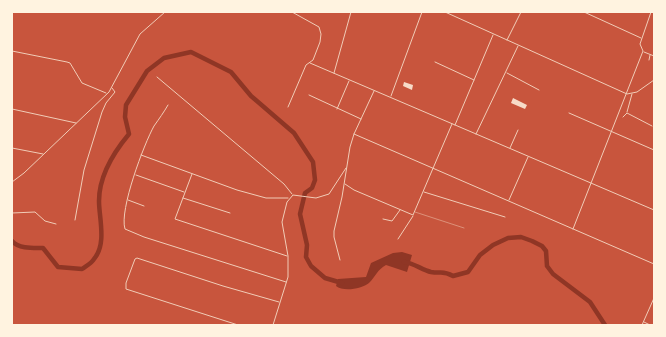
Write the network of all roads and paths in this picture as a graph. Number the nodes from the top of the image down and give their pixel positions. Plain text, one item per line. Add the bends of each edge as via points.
1 (165, 12) edge
2 (292, 12) edge
3 (351, 12) edge
4 (422, 12) edge
5 (445, 12) edge
6 (521, 12) edge
7 (584, 12) edge
8 (651, 12) edge
9 (12, 29) edge
10 (493, 34) junction
11 (12, 38) edge
12 (641, 38) junction
13 (507, 40) junction
14 (518, 46) junction
15 (12, 51) edge
16 (644, 51) junction
17 (650, 55) junction
18 (654, 56) edge
19 (649, 60) dead end
20 (435, 62) dead end
21 (310, 63) junction
22 (506, 73) junction
23 (334, 74) junction
24 (157, 77) dead end
25 (349, 80) junction
26 (474, 80) junction
27 (654, 80) edge
28 (112, 88) junction
29 (538, 90) dead end
30 (374, 91) junction
31 (107, 94) junction
32 (627, 94) junction
33 (632, 94) junction
34 (309, 95) dead end
35 (390, 97) junction
36 (168, 105) dead end
37 (288, 107) dead end
38 (12, 109) edge
39 (337, 110) junction
40 (569, 113) dead end
41 (627, 113) junction
42 (623, 117) dead end
43 (361, 119) junction
44 (77, 123) junction
45 (452, 124) junction
46 (455, 125) junction
47 (652, 126) dead end
48 (518, 130) dead end
49 (613, 130) junction
50 (354, 134) junction
51 (476, 134) junction
52 (12, 148) edge
53 (510, 149) junction
54 (654, 150) edge
55 (44, 154) junction
56 (141, 155) junction
57 (528, 156) junction
58 (346, 168) junction
59 (433, 168) junction
60 (136, 174) junction
61 (192, 174) junction
62 (12, 182) edge
63 (345, 183) junction
64 (591, 184) junction
65 (185, 192) junction
66 (424, 192) junction
67 (293, 195) junction
68 (183, 197) junction
69 (288, 198) junction
70 (127, 200) junction
71 (509, 201) junction
72 (144, 206) dead end
73 (400, 210) junction
74 (654, 210) edge
75 (415, 212) junction
76 (12, 213) edge
77 (230, 213) dead end
78 (413, 215) junction
79 (505, 217) dead end
80 (383, 219) dead end
81 (75, 220) dead end
82 (56, 224) dead end
83 (464, 228) dead end
84 (573, 228) junction
85 (398, 239) dead end
86 (288, 256) junction
87 (340, 260) dead end
88 (654, 264) edge
89 (286, 282) junction
90 (654, 298) edge
91 (279, 302) junction
92 (643, 322) junction
93 (238, 325) edge
94 (273, 325) edge
95 (642, 325) edge
96 (650, 325) edge

1 - 28 street via 140,34
2 - 21 street via 319,27 321,34
3 - 23 street
4 - 35 street
5 - 10 street
6 - 13 street
7 - 12 street
8 - 12 street
9 - 11 street
10 - 13 street
10 - 26 street
12 - 16 street via 640,47
13 - 14 street
14 - 22 street
14 - 32 street
15 - 31 street via 68,62 82,83
16 - 17 street
16 - 32 street
17 - 18 street
17 - 19 street
20 - 26 street
21 - 23 street
21 - 37 street via 306,66
22 - 29 street
22 - 51 street
23 - 25 street
24 - 67 street via 284,184
25 - 30 street
25 - 39 street
26 - 46 street
27 - 33 street
28 - 31 street
28 - 81 street via 115,92 103,109 84,170
30 - 35 street
30 - 43 street
31 - 44 street
32 - 33 street
32 - 49 street
33 - 41 street
34 - 39 street
35 - 45 street
36 - 56 street via 154,126
38 - 44 street
39 - 43 street
40 - 49 street
41 - 42 street
41 - 47 street
43 - 50 street
44 - 55 street
45 - 46 street
45 - 59 street
46 - 51 street
48 - 53 street
49 - 54 street
49 - 64 street
50 - 58 street
50 - 59 street
51 - 53 street
52 - 55 street
53 - 57 street
55 - 62 street
56 - 60 street
56 - 61 street
57 - 64 street
57 - 71 street
58 - 63 street
58 - 67 street via 329,194 310,198
59 - 66 street
59 - 71 street
60 - 65 street
60 - 70 street
61 - 65 street
61 - 69 street via 266,198
63 - 73 street via 354,190
63 - 87 street via 334,232
64 - 74 street
64 - 84 street
65 - 68 street
66 - 75 street
66 - 79 street
67 - 69 street
68 - 77 street
68 - 86 street via 174,219
69 - 86 street via 282,222
70 - 72 street
70 - 89 street via 123,222 125,229
71 - 84 street
73 - 78 street
73 - 80 street via 392,221
75 - 78 street
75 - 83 lane
76 - 82 street via 35,212 46,221
78 - 85 street
84 - 88 street
86 - 89 street
89 - 91 street
90 - 92 street
91 - 93 street via 137,258 132,265 126,289
91 - 94 street
92 - 95 street
92 - 96 street

